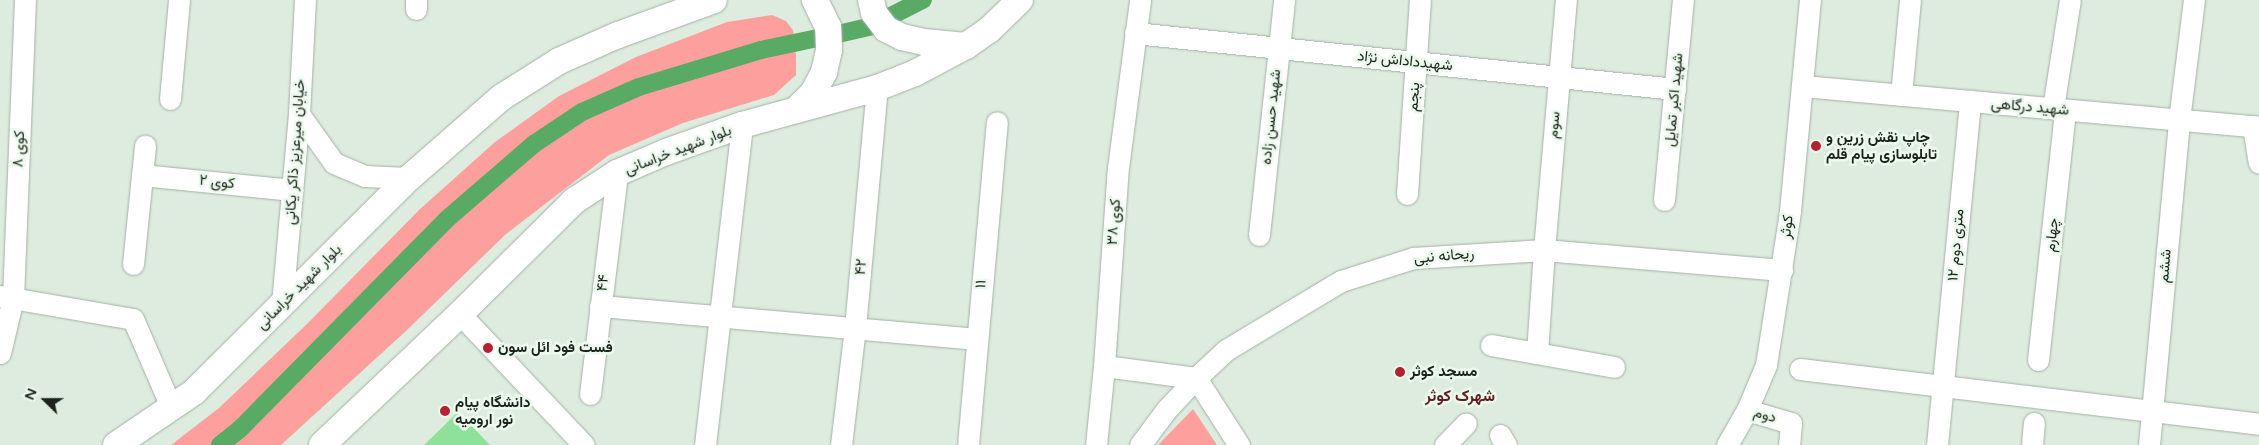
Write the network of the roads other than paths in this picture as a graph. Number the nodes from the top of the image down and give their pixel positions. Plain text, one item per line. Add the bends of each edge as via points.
1 (25, 0) edge
2 (179, 0) edge
3 (305, 0) edge
4 (714, 0) edge
5 (815, 0) edge
6 (871, 0) edge
7 (1020, 0) edge
8 (1140, 0) edge
9 (1284, 0) edge
10 (1420, 0) edge
11 (1566, 0) edge
12 (1683, 0) edge
13 (1810, 0) edge
14 (1910, 0) edge
15 (2070, 0) edge
16 (2194, 0) edge
17 (1135, 33) junction
18 (966, 46) junction
19 (1279, 48) junction
20 (1417, 62) junction
21 (1558, 75) junction
22 (1802, 86) junction
23 (877, 88) junction
24 (1675, 89) junction
25 (1901, 95) junction
26 (170, 99) dead end
27 (1970, 101) junction
28 (797, 109) junction
29 (2059, 109) junction
30 (299, 114) junction
31 (2179, 120) junction
32 (997, 122) dead end
33 (742, 125) junction
34 (2256, 127) edge
35 (145, 146) dead end
36 (2259, 163) edge
37 (617, 173) junction
38 (142, 175) junction
39 (409, 178) junction
40 (292, 190) junction
41 (1407, 194) dead end
42 (1664, 200) dead end
43 (1259, 235) dead end
44 (1544, 250) junction
45 (133, 264) dead end
46 (1782, 270) junction
47 (7, 297) edge
48 (282, 304) junction
49 (600, 306) junction
50 (460, 314) junction
51 (722, 316) junction
52 (855, 328) junction
53 (976, 339) junction
54 (1491, 345) dead end
55 (0, 353) edge
56 (1537, 353) junction
57 (2038, 360) dead end
58 (1104, 366) junction
59 (1614, 367) dead end
60 (1800, 369) dead end
61 (1196, 378) junction
62 (1943, 388) junction
63 (590, 394) dead end
64 (171, 407) junction
65 (1747, 410) junction
66 (2152, 412) junction
67 (350, 418) junction
68 (1466, 423) dead end
69 (2034, 423) dead end
70 (2259, 424) edge
71 (116, 445) edge
72 (322, 445) edge
73 (347, 445) edge
74 (584, 445) edge
75 (705, 445) edge
76 (841, 445) edge
77 (968, 445) edge
78 (1096, 445) edge
79 (1140, 445) edge
80 (1239, 445) edge
81 (1445, 445) edge
82 (1727, 445) edge
83 (1789, 445) edge
84 (1937, 445) edge
85 (2032, 445) edge
86 (2149, 445) edge

1 - 47 street, کوی ۸
2 - 26 street
3 - 30 street, خیابان میرعزیز ذاکر یکانی
4 - 39 main road, بلوار شهید خراسانی via 559,60 502,97
5 - 28 main road via 828,27 829,50 824,72 813,93
6 - 18 main road via 874,13 886,28 902,36 924,42
7 - 18 main road, بلوار شهید خراسانی via 989,30
8 - 17 street, کوی ۳۸
9 - 19 street, شهید حسن زاده
10 - 20 street, پنجم
11 - 21 street, سوم
12 - 24 street, شهید اکبر تمایل
13 - 22 street, کوثر
14 - 25 street
15 - 29 street, چهارم
16 - 31 street, ششم
17 - 19 street, شهیدداداش نژاد
17 - 58 street, کوی ۳۸ via 1118,168
18 - 23 main road, بلوار شهید خراسانی via 915,73
19 - 20 street, شهیدداداش نژاد
19 - 43 street, شهید حسن زاده
20 - 21 street, شهیدداداش نژاد
20 - 41 street, پنجم
21 - 24 street, شهیدداداش نژاد
21 - 44 street, سوم
22 - 25 street, شهید درگاهی
22 - 46 street, کوثر
23 - 28 main road, بلوار شهید خراسانی
23 - 52 street, ۴۲
24 - 42 street, شهید اکبر تمایل
25 - 27 street, شهید درگاهی
27 - 29 street, شهید درگاهی
27 - 62 street, ۱۲ متری دوم
28 - 33 main road, بلوار شهید خراسانی
29 - 31 street, شهید درگاهی
29 - 57 street, چهارم
30 - 39 street via 334,163 364,176
30 - 40 street, خیابان میرعزیز ذاکر یکانی
31 - 34 street, شهید درگاهی
31 - 66 street, ششم
32 - 53 street, ۱۱
33 - 37 main road, بلوار شهید خراسانی
33 - 51 street
34 - 36 street
35 - 38 street
37 - 49 street, ۴۴
37 - 50 main road, بلوار شهید خراسانی via 574,201
38 - 40 street, کوی ۲
38 - 45 street
39 - 48 main road, بلوار شهید خراسانی
40 - 48 street, خیابان میرعزیز ذاکر یکانی
44 - 46 street, ریحانه نبی
44 - 56 street, سوم
44 - 61 street, ریحانه نبی via 1413,258 1341,281 1226,350
46 - 65 street, کوثر via 1766,365
47 - 55 street, کوی ۸
47 - 64 street via 133,319
48 - 64 main road, بلوار شهید خراسانی via 194,392
49 - 51 street
49 - 63 street, ۴۴
50 - 67 main road, بلوار شهید خراسانی
50 - 74 street
51 - 52 street
51 - 75 street
52 - 53 street
52 - 76 street, ۴۲
53 - 77 street, ۱۱
54 - 56 street
56 - 59 street
58 - 61 street
58 - 78 street, کوی ۳۸
60 - 62 street
61 - 79 street, ریحانه نبی
61 - 80 street
62 - 66 street
62 - 84 street
64 - 71 main road, بلوار شهید خراسانی
65 - 82 street, کوثر
65 - 83 street, دوم via 1792,423
66 - 70 street
66 - 86 street, ششم
67 - 72 main road, بلوار شهید خراسانی
67 - 73 main road
68 - 81 street
69 - 85 street

